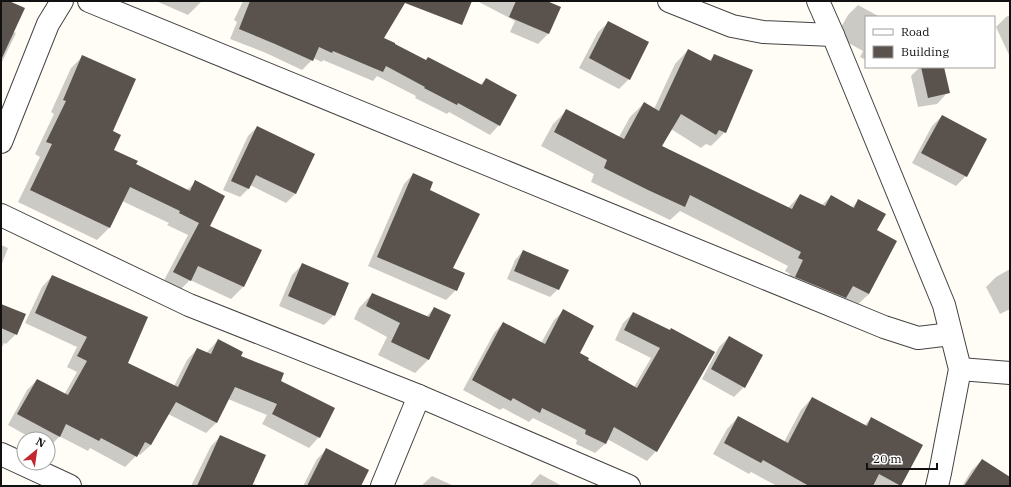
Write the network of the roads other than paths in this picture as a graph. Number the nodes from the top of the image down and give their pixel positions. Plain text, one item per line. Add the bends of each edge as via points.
1 (62, 1) edge
2 (89, 1) edge
3 (669, 1) edge
4 (818, 1) edge
5 (833, 35) junction
6 (1, 142) edge
7 (1, 215) edge
8 (951, 334) junction
9 (960, 369) junction
10 (1010, 373) edge
11 (419, 396) junction
12 (1, 454) edge
13 (70, 486) edge
14 (382, 486) edge
15 (629, 486) edge
16 (937, 486) edge

1 - 6 street via 48,24
2 - 8 street via 884,327 918,338
3 - 5 street via 732,26 763,32
4 - 5 street
5 - 8 street via 944,305
7 - 11 street via 189,304
8 - 9 street
9 - 10 street
9 - 16 street
11 - 14 street
11 - 15 street
12 - 13 street

